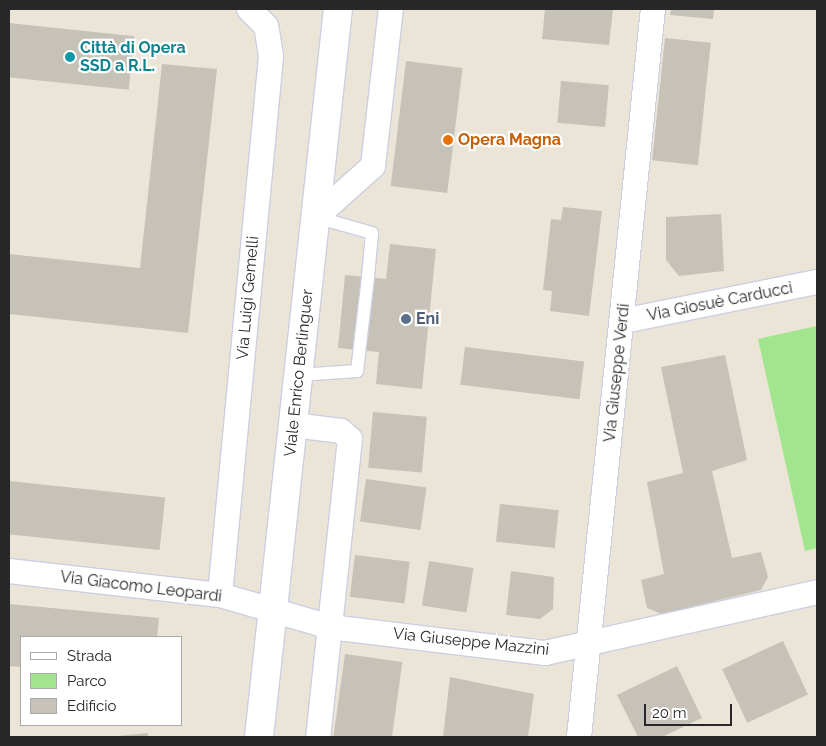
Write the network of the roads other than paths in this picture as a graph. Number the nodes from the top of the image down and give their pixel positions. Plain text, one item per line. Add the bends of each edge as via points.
1 (249, 9) edge
2 (338, 9) edge
3 (391, 9) edge
4 (652, 9) edge
5 (316, 217) junction
6 (817, 282) edge
7 (623, 321) junction
8 (299, 375) junction
9 (293, 425) junction
10 (9, 571) edge
11 (817, 592) edge
12 (220, 595) junction
13 (271, 609) junction
14 (330, 627) junction
15 (588, 644) junction
16 (259, 737) edge
17 (318, 737) edge
18 (579, 737) edge

1 - 12 street, Via Luigi Gemelli via 266,26 271,56
2 - 5 street, Viale Enrico Berlinguer
3 - 5 street via 374,166
4 - 7 street, Via Giuseppe Verdi
5 - 8 street, Viale Enrico Berlinguer
5 - 8 lane via 372,233 368,277 357,371
6 - 7 street, Via Giosuè Carducci
7 - 15 street, Via Giuseppe Verdi
8 - 9 street, Viale Enrico Berlinguer
9 - 13 street, Viale Enrico Berlinguer
9 - 14 street via 342,431 350,439
10 - 12 street, Via Giacomo Leopardi
11 - 15 street, Via Giuseppe Mazzini
12 - 13 street, Via Giacomo Leopardi
13 - 14 street, Via Giuseppe Mazzini
13 - 16 street, Viale Enrico Berlinguer
14 - 15 street, Via Giuseppe Mazzini via 545,653
14 - 17 street
15 - 18 street, Via Giuseppe Verdi

